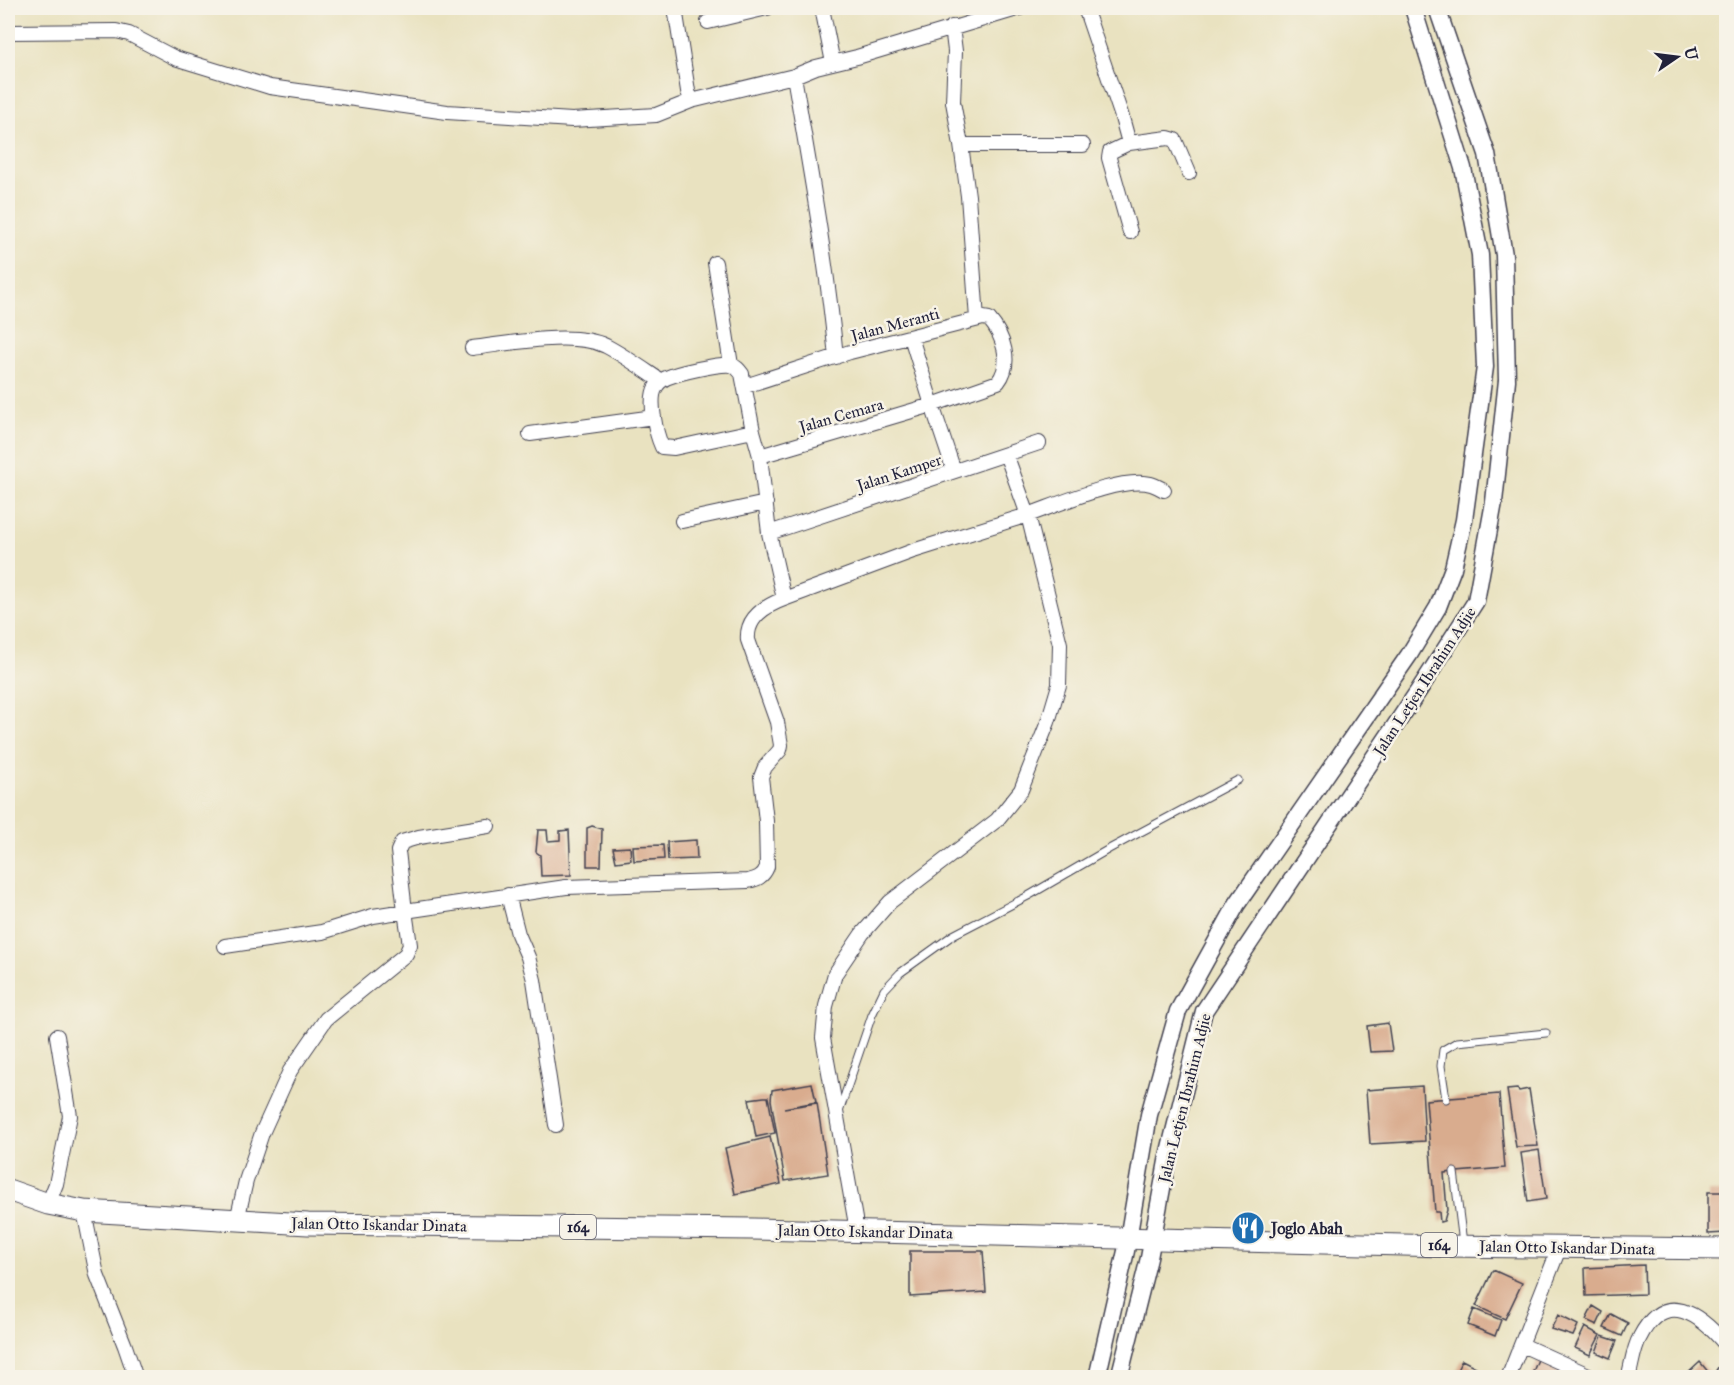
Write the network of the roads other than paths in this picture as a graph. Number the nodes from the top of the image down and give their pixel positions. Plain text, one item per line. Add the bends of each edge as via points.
1 (675, 8) edge
2 (767, 8) edge
3 (822, 8) edge
4 (1020, 8) edge
5 (1085, 8) edge
6 (1413, 8) edge
7 (1437, 8) edge
8 (708, 22) dead end
9 (952, 27) junction
10 (8, 32) edge
11 (833, 63) junction
12 (794, 76) junction
13 (691, 101) junction
14 (1129, 143) junction
15 (961, 145) junction
16 (1083, 145) dead end
17 (1189, 173) dead end
18 (1131, 232) dead end
19 (715, 263) dead end
20 (976, 320) junction
21 (911, 337) junction
22 (472, 348) dead end
23 (836, 357) junction
24 (731, 365) junction
25 (661, 381) junction
26 (745, 386) junction
27 (932, 405) junction
28 (654, 417) junction
29 (753, 431) junction
30 (530, 434) dead end
31 (1039, 443) dead end
32 (1005, 454) junction
33 (760, 456) junction
34 (954, 471) junction
35 (1164, 490) dead end
36 (766, 503) junction
37 (1028, 516) junction
38 (682, 521) dead end
39 (769, 533) junction
40 (784, 599) junction
41 (1238, 780) dead end
42 (488, 826) dead end
43 (508, 895) junction
44 (405, 911) junction
45 (225, 946) dead end
46 (1545, 1033) dead end
47 (57, 1035) dead end
48 (1446, 1099) dead end
49 (838, 1120) junction
50 (556, 1125) dead end
51 (1454, 1172) dead end
52 (8, 1190) edge
53 (48, 1204) junction
54 (84, 1211) junction
55 (237, 1220) junction
56 (855, 1232) junction
57 (1128, 1237) junction
58 (1152, 1238) junction
59 (1463, 1246) junction
60 (1560, 1246) junction
61 (1726, 1249) edge
62 (1522, 1345) junction
63 (1726, 1345) edge
64 (135, 1377) edge
65 (1096, 1377) edge
66 (1119, 1377) edge
67 (1508, 1377) edge
68 (1595, 1377) edge
69 (1628, 1377) edge

1 - 13 street
2 - 8 street
3 - 11 street
4 - 9 street
5 - 14 street
6 - 57 street, Jalan Letjen Ibrahim Adjie via 1462,168 1480,255 1485,367 1464,520 1453,568 1438,607 1409,655 1237,904 1178,1011 1149,1115
7 - 58 street, Jalan Letjen Ibrahim Adjie via 1487,154 1504,255 1507,380 1494,502 1476,601 1204,1011
9 - 11 street
9 - 15 street via 953,102
10 - 13 street via 116,31 176,58 270,87 447,112 572,120 656,115
11 - 12 street
12 - 13 street
12 - 23 street
14 - 17 street via 1175,140
14 - 18 street via 1110,152 1109,158
15 - 16 street
15 - 20 street via 974,257
19 - 24 street
20 - 21 street, Jalan Meranti
20 - 27 street, Jalan Cemara via 989,318 999,332 1004,373 998,381
21 - 23 street, Jalan Meranti
21 - 27 street
22 - 25 street via 583,339 605,345
23 - 26 street, Jalan Meranti
24 - 25 street via 694,370
24 - 26 street via 742,374
25 - 28 street via 654,390
26 - 29 street
27 - 33 street, Jalan Cemara
27 - 34 street
28 - 29 street via 663,447
28 - 30 street
29 - 33 street
31 - 32 street, Jalan Kamper
32 - 34 street, Jalan Kamper
32 - 37 street
33 - 36 street
34 - 39 street, Jalan Kamper
35 - 37 street via 1135,483 1100,489
36 - 38 street
36 - 39 street
37 - 40 street via 914,551
37 - 49 street via 1060,644 1059,685 1048,722 1021,790 998,820 890,902 835,974 823,1038
39 - 40 street
40 - 43 street via 761,611 749,623 747,633 781,745 761,777 766,821 764,874 748,881 566,887
41 - 49 lane via 953,936 900,972 884,990 872,1015
42 - 44 street via 402,842 398,850
43 - 44 street
43 - 50 street via 534,980
44 - 45 street via 365,918 322,932
44 - 55 street via 410,945 406,954 326,1019 290,1071 262,1132
46 - 48 lane via 1458,1042 1443,1050
47 - 53 street via 70,1116
49 - 56 street
51 - 59 lane
52 - 53 main road, Jalan Otto Iskandar Dinata / 164
53 - 54 main road, Jalan Otto Iskandar Dinata / 164
54 - 55 main road, Jalan Otto Iskandar Dinata / 164
54 - 64 street via 97,1275
55 - 56 main road, Jalan Otto Iskandar Dinata / 164
56 - 57 main road, Jalan Otto Iskandar Dinata / 164
57 - 58 main road, Jalan Otto Iskandar Dinata / 164
57 - 65 street, Jalan Letjen Ibrahim Adjie
58 - 59 main road, Jalan Otto Iskandar Dinata / 164
58 - 66 street, Jalan Letjen Ibrahim Adjie
59 - 60 main road, Jalan Otto Iskandar Dinata / 164
60 - 61 main road, Jalan Otto Iskandar Dinata / 164
60 - 62 street
62 - 67 street
62 - 68 street
63 - 69 street via 1701,1319 1686,1310 1669,1309 1654,1317 1639,1338

